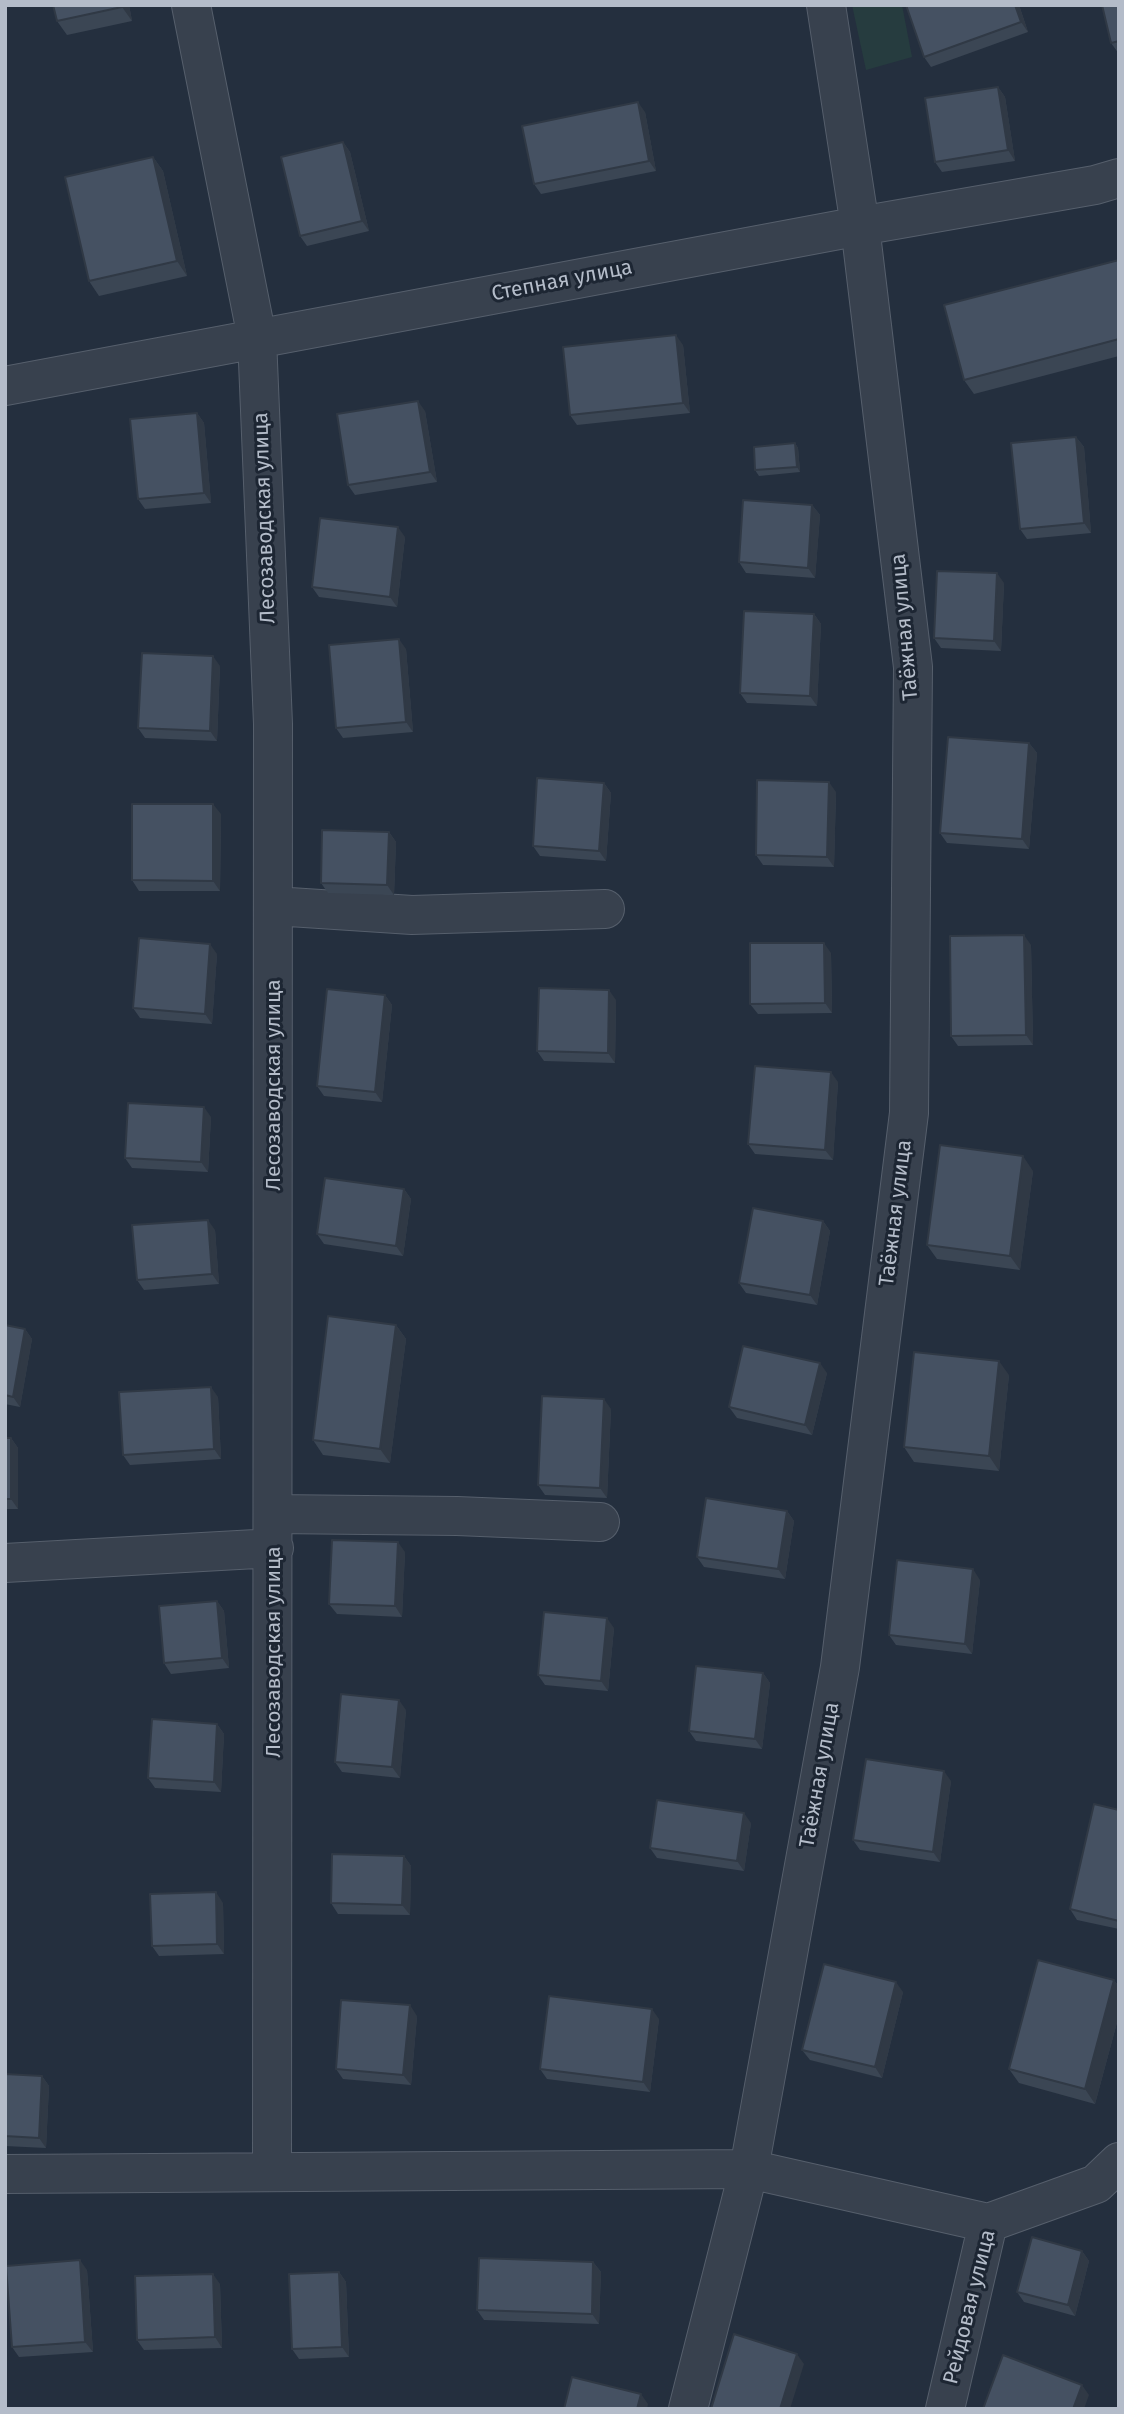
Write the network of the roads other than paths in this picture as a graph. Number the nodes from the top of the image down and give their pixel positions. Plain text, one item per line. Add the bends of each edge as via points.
1 (191, 5) edge
2 (826, 5) edge
3 (1119, 178) edge
4 (860, 226) junction
5 (257, 338) junction
6 (5, 386) edge
7 (274, 906) junction
8 (604, 909) dead end
9 (600, 1522) dead end
10 (274, 1531) junction
11 (5, 1563) edge
12 (1119, 2162) edge
13 (749, 2169) junction
14 (272, 2172) junction
15 (5, 2174) edge
16 (988, 2223) junction
17 (688, 2409) edge
18 (944, 2409) edge

1 - 5 street, Лесозаводская улица
2 - 4 street, Таёжная улица
3 - 4 street, Степная улица
4 - 5 street, Степная улица
4 - 13 street, Таёжная улица via 913,667 909,1114 840,1667
5 - 6 street, Степная улица
5 - 7 street, Лесозаводская улица via 274,724
7 - 8 street via 412,915
7 - 10 street, Лесозаводская улица
9 - 10 street via 457,1516
10 - 11 street
10 - 14 street, Лесозаводская улица
12 - 16 street, Рейдовая улица via 1096,2185
13 - 14 street
13 - 16 street
13 - 17 street, Таёжная улица
14 - 15 street
16 - 18 street, Рейдовая улица

